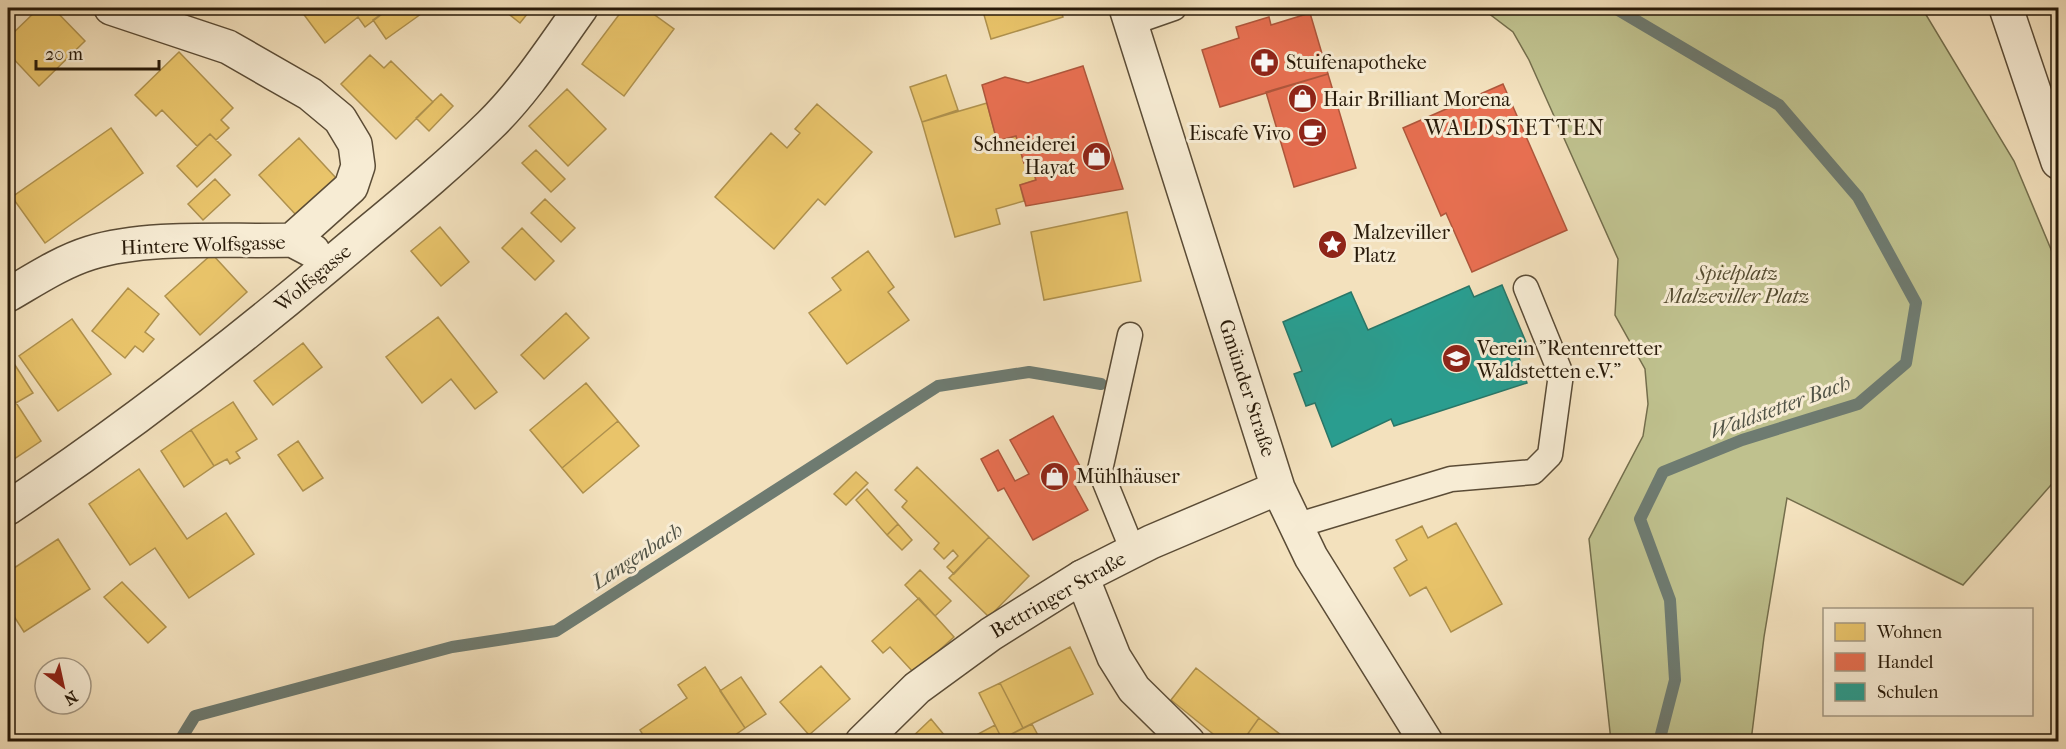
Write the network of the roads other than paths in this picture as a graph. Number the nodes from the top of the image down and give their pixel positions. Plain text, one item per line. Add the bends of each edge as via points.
1 (111, 8) edge
2 (581, 8) edge
3 (1174, 8) edge
4 (2006, 8) edge
5 (1129, 15) edge
6 (2058, 162) edge
7 (292, 240) junction
8 (333, 261) junction
9 (1526, 288) dead end
10 (8, 295) edge
11 (1130, 335) dead end
12 (1278, 488) junction
13 (8, 508) edge
14 (1295, 526) junction
15 (1133, 551) junction
16 (1082, 577) junction
17 (862, 741) edge
18 (1188, 741) edge
19 (1426, 741) edge

1 - 7 street via 228,47 310,94 340,119 355,144 358,166 351,188
2 - 8 street, Wolfsgasse via 491,124
3 - 5 lane
4 - 6 street
5 - 12 street, Gmünder Straße
7 - 8 street, Hintere Wolfsgasse
7 - 10 street, Hintere Wolfsgasse via 129,243 51,270
8 - 13 street, Wolfsgasse via 184,382
9 - 14 lane via 1561,374 1550,455 1533,472 1451,479
11 - 15 lane via 1100,470
12 - 14 street, Gmünder Straße
12 - 15 street, Bettringer Straße
14 - 19 street, Gmünder Straße
15 - 16 street, Bettringer Straße
16 - 17 street, Bettringer Straße via 991,634 917,688
16 - 18 street via 1114,657 1134,689

